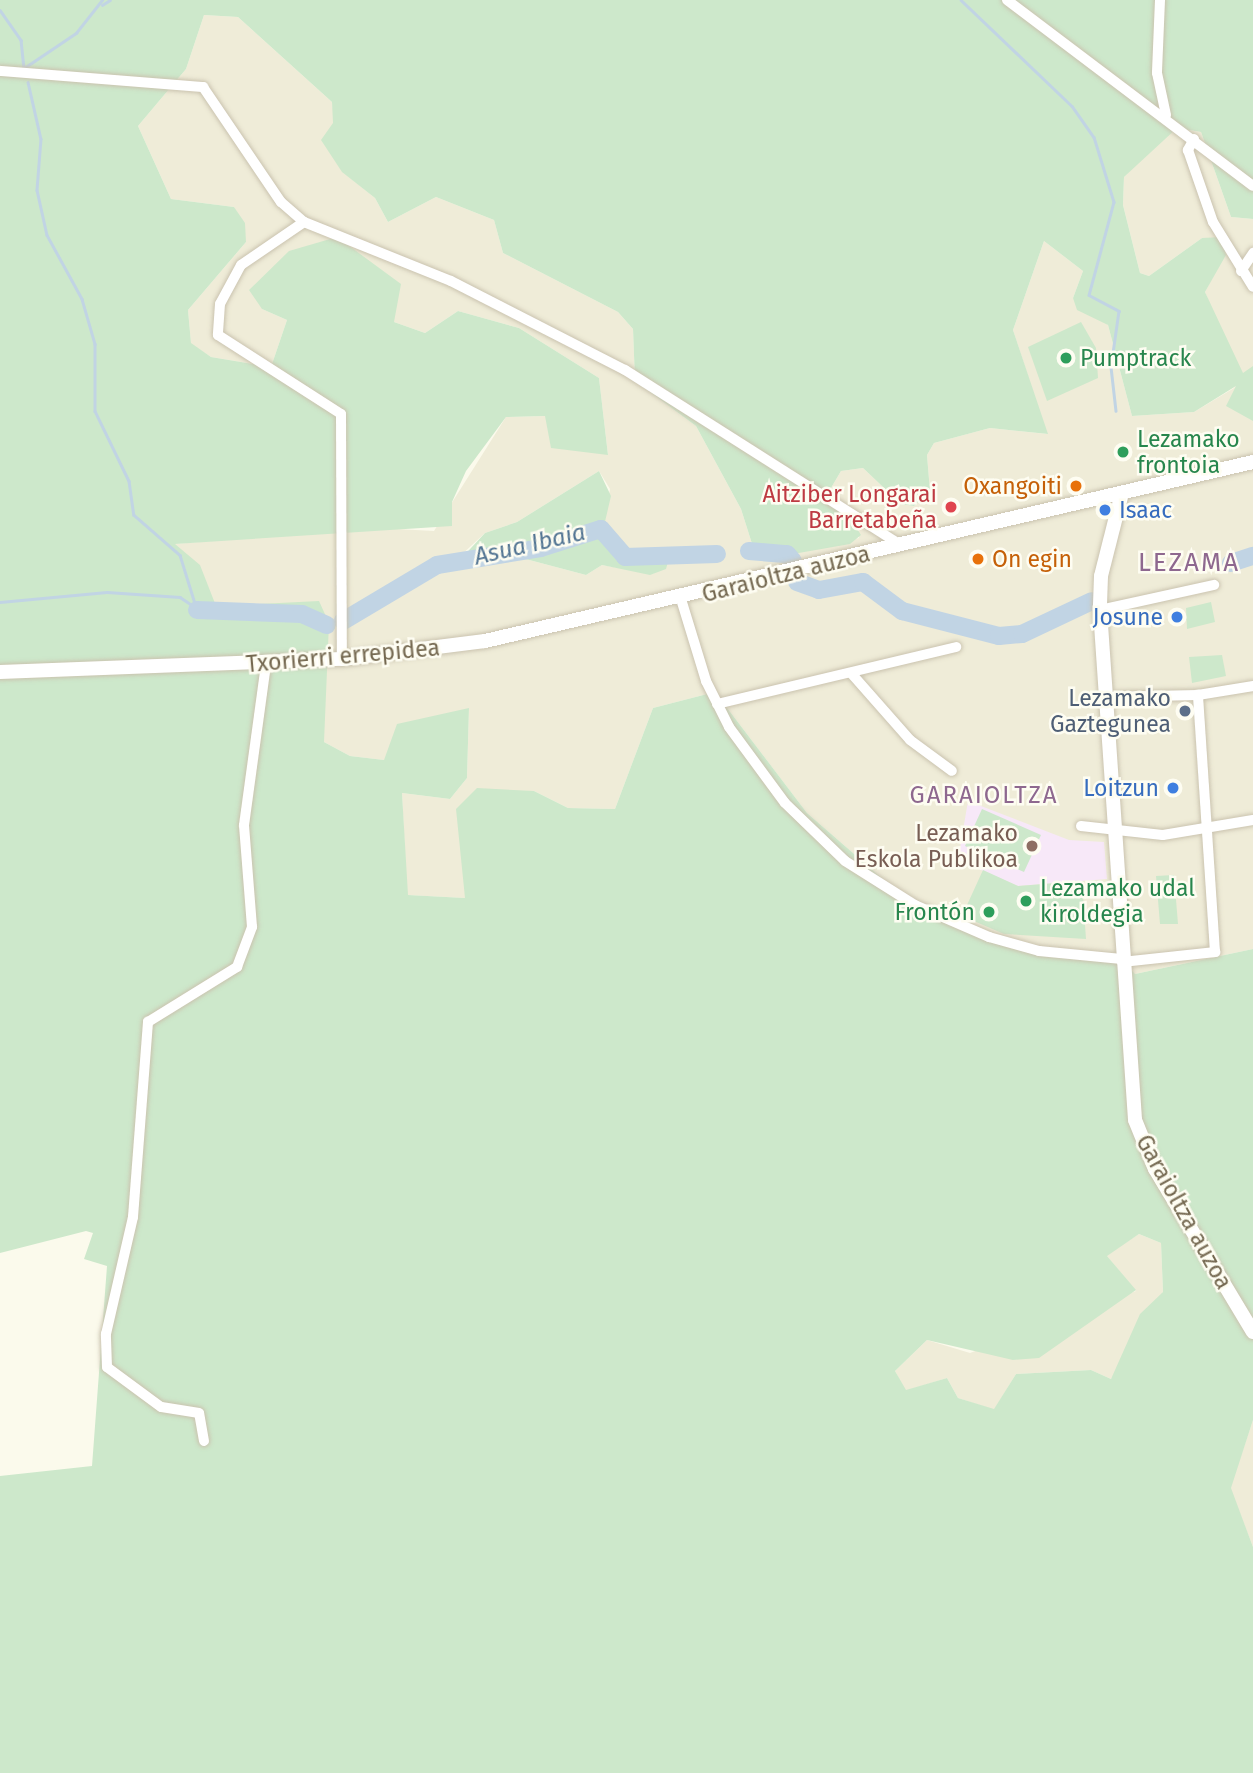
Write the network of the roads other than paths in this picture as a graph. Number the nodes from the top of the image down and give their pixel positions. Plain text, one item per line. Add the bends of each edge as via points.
1 (1007, 0) edge
2 (1160, 0) edge
3 (0, 71) edge
4 (1166, 116) junction
5 (1194, 139) junction
6 (1253, 186) edge
7 (304, 222) junction
8 (1253, 253) edge
9 (1241, 271) junction
10 (1253, 287) edge
11 (1253, 463) edge
12 (1122, 493) junction
13 (901, 545) junction
14 (1214, 585) dead end
15 (681, 599) junction
16 (1100, 610) junction
17 (956, 647) dead end
18 (342, 659) junction
19 (266, 664) junction
20 (0, 672) edge
21 (851, 673) junction
22 (1253, 685) edge
23 (1198, 695) junction
24 (1105, 697) junction
25 (717, 704) junction
26 (952, 771) dead end
27 (1253, 820) edge
28 (1081, 826) dead end
29 (1113, 831) junction
30 (1207, 831) junction
31 (1122, 960) junction
32 (1253, 1332) edge
33 (204, 1441) dead end

1 - 4 street
2 - 4 street via 1157,73
3 - 7 street via 203,87 281,202
4 - 5 street
5 - 6 street
5 - 9 street via 1188,150 1213,222
7 - 13 street via 451,281 625,370
7 - 18 street via 241,265 220,304 218,335 341,414
8 - 9 street
9 - 10 street
11 - 12 street, Garaioltza auzoa
12 - 13 street, Garaioltza auzoa
12 - 16 street, Garaioltza auzoa via 1101,576
13 - 15 street, Garaioltza auzoa
14 - 16 street
15 - 18 street, Txorierri errepidea via 485,641
15 - 25 street, Garaioltza auzoa
16 - 24 street, Garaioltza auzoa
17 - 21 street
18 - 19 street, Txorierri errepidea
19 - 20 street, Txorierri errepidea
19 - 33 street via 244,825 252,927 237,967 148,1022 133,1217 106,1334 107,1367 161,1407 199,1413
21 - 25 street
21 - 26 street via 910,740
22 - 23 street
23 - 24 street
23 - 30 street, Garaioltza auzoa
24 - 29 street, Garaioltza auzoa
25 - 31 street, Garaioltza auzoa via 785,803 882,886 989,937 1039,951
27 - 30 street
28 - 29 street
29 - 30 street
29 - 31 street, Garaioltza auzoa
30 - 31 street, Garaioltza auzoa via 1213,955
31 - 32 street, Garaioltza auzoa via 1139,1137

